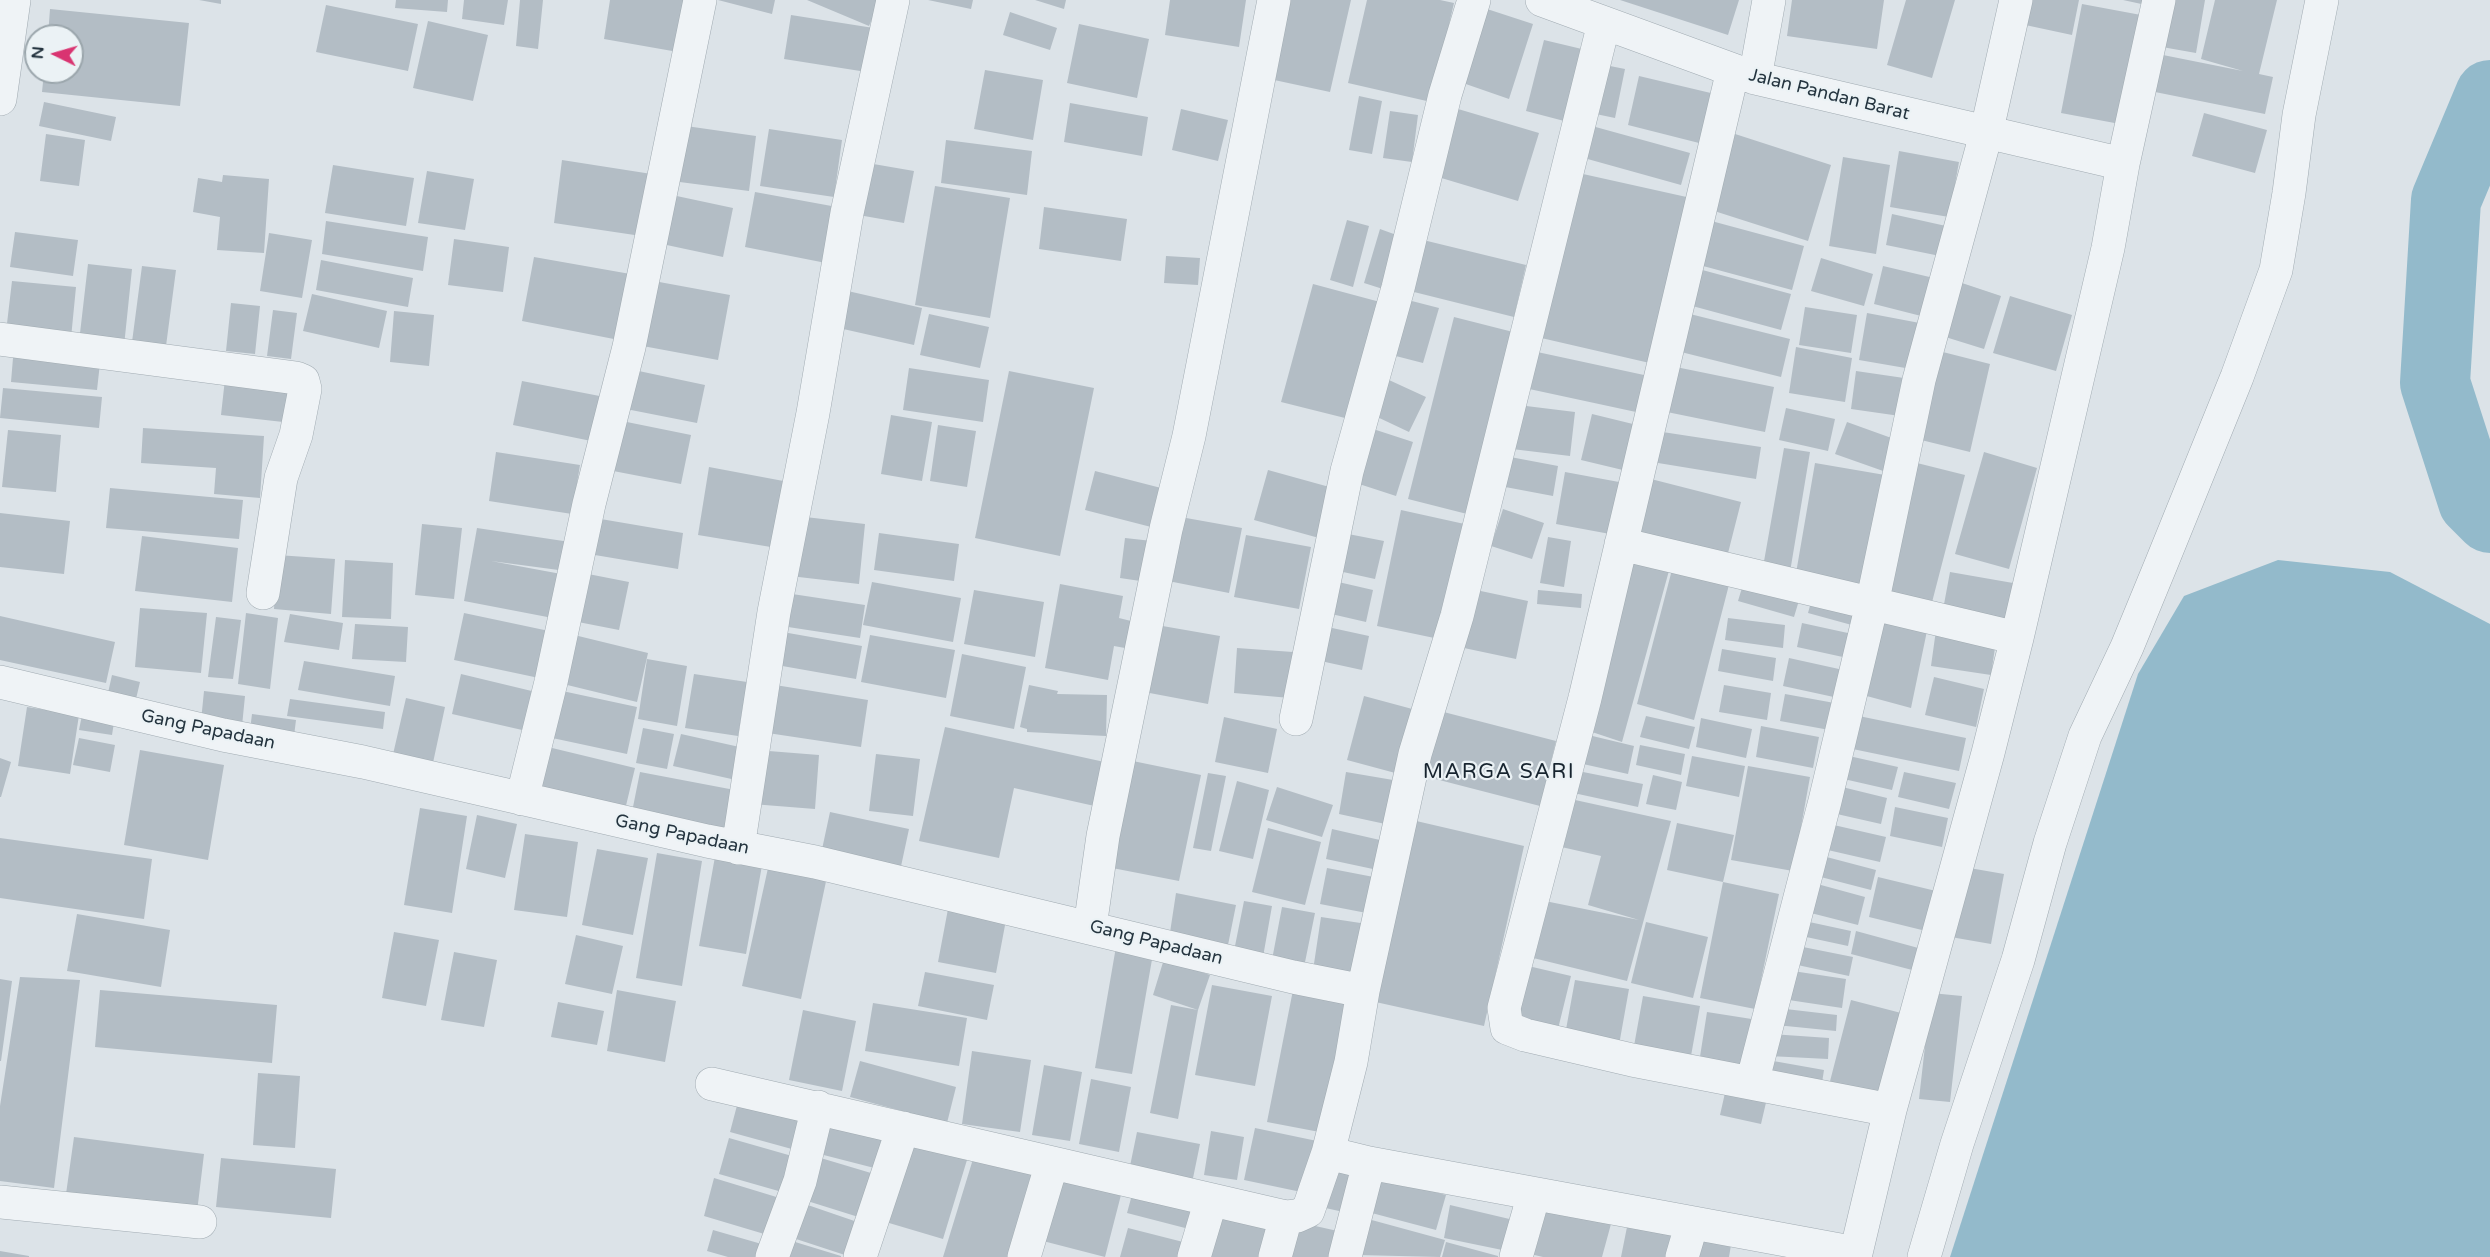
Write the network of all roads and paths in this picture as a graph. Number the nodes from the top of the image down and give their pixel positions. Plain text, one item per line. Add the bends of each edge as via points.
1 (14, 0) edge
2 (700, 0) edge
3 (893, 0) edge
4 (1274, 0) edge
5 (1474, 0) edge
6 (1542, 0) edge
7 (1769, 0) edge
8 (2016, 0) edge
9 (2159, 0) edge
10 (2322, 0) edge
11 (1604, 23) junction
12 (1744, 74) junction
13 (0, 99) edge
14 (1986, 134) junction
15 (2123, 164) junction
16 (0, 339) edge
17 (1621, 544) junction
18 (263, 593) dead end
19 (1872, 604) junction
20 (2017, 638) junction
21 (0, 682) edge
22 (1296, 719) dead end
23 (522, 799) junction
24 (738, 848) junction
25 (1090, 927) junction
26 (1363, 991) junction
27 (1752, 1083) junction
28 (712, 1084) dead end
29 (818, 1107) junction
30 (1890, 1110) junction
31 (903, 1128) junction
32 (1328, 1153) junction
33 (1052, 1163) junction
34 (1369, 1163) junction
35 (1534, 1194) junction
36 (1211, 1200) junction
37 (0, 1202) edge
38 (1286, 1217) junction
39 (200, 1222) dead end
40 (1692, 1223) junction
41 (1855, 1255) edge
42 (772, 1257) edge
43 (860, 1257) edge
44 (1024, 1257) edge
45 (1194, 1257) edge
46 (1275, 1257) edge
47 (1345, 1257) edge
48 (1515, 1257) edge
49 (1682, 1257) edge
50 (1924, 1257) edge

1 - 13 street
2 - 23 street via 629,347
3 - 24 street via 845,224 774,612
4 - 25 street via 1189,436 1103,836
5 - 22 street via 1442,106 1398,288 1347,471
6 - 11 street, Jalan Pandan Barat
7 - 12 street
8 - 14 street
9 - 15 street
10 - 50 street via 2299,115 2276,270 2136,626 2085,736
11 - 12 street, Jalan Pandan Barat
11 - 26 street via 1457,616 1415,754
12 - 14 street, Jalan Pandan Barat
12 - 17 street
14 - 15 street, Jalan Pandan Barat
14 - 19 street via 1919,380
15 - 20 street via 2108,248
16 - 18 street via 303,381 296,435 281,478
17 - 19 street
17 - 27 street via 1504,1008 1507,1028 1549,1041
19 - 20 street
19 - 27 street
20 - 30 street
21 - 23 street, Gang Papadaan
23 - 24 street, Gang Papadaan
24 - 25 street, Gang Papadaan via 815,862
25 - 26 street, Gang Papadaan
26 - 32 street via 1351,1062
27 - 30 street
28 - 29 street
29 - 31 street
29 - 42 street via 800,1181
30 - 41 street
31 - 33 street
31 - 43 street
32 - 34 street
32 - 38 street via 1308,1211
33 - 36 street
33 - 44 street
34 - 35 street
34 - 47 street
35 - 40 street
35 - 48 street
36 - 38 street
36 - 45 street
37 - 39 street
38 - 46 street
40 - 41 street
40 - 49 street

